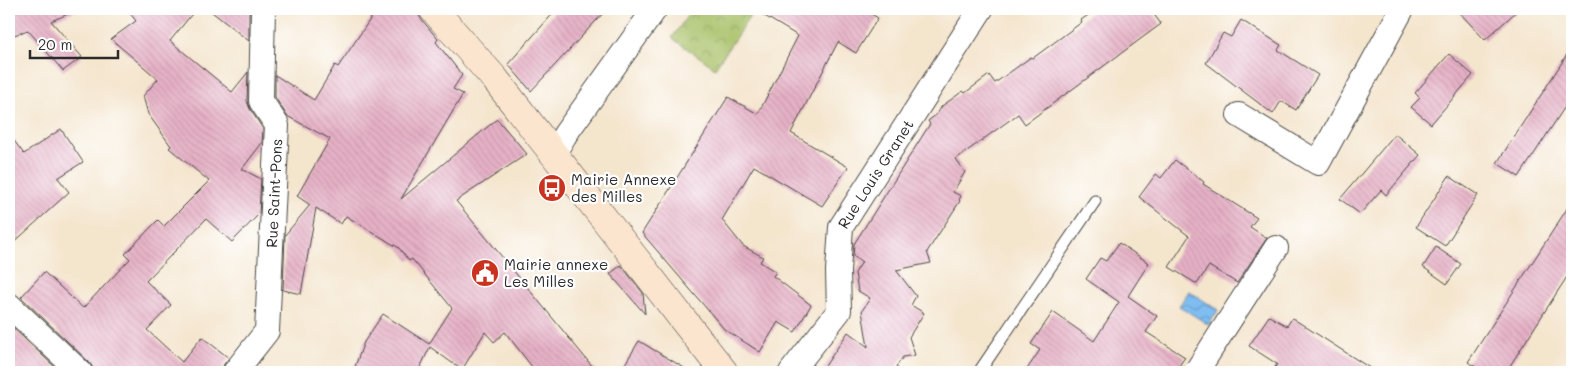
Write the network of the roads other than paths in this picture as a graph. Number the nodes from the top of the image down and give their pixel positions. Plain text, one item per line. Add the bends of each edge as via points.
1 (263, 9) edge
2 (433, 9) edge
3 (655, 9) edge
4 (980, 9) edge
5 (1402, 9) edge
6 (1239, 115) dead end
7 (554, 153) junction
8 (1095, 201) dead end
9 (1276, 248) dead end
10 (9, 305) edge
11 (80, 372) edge
12 (235, 372) edge
13 (724, 372) edge
14 (791, 372) edge
15 (979, 372) edge
16 (1196, 372) edge

1 - 12 street, Rue Saint-Pons via 261,101 277,125 267,331
2 - 7 street
3 - 7 street
4 - 14 street, Rue Louis Granet via 841,227 839,310
5 - 6 street via 1318,163
7 - 13 street
8 - 15 lane
9 - 16 street
10 - 11 street

